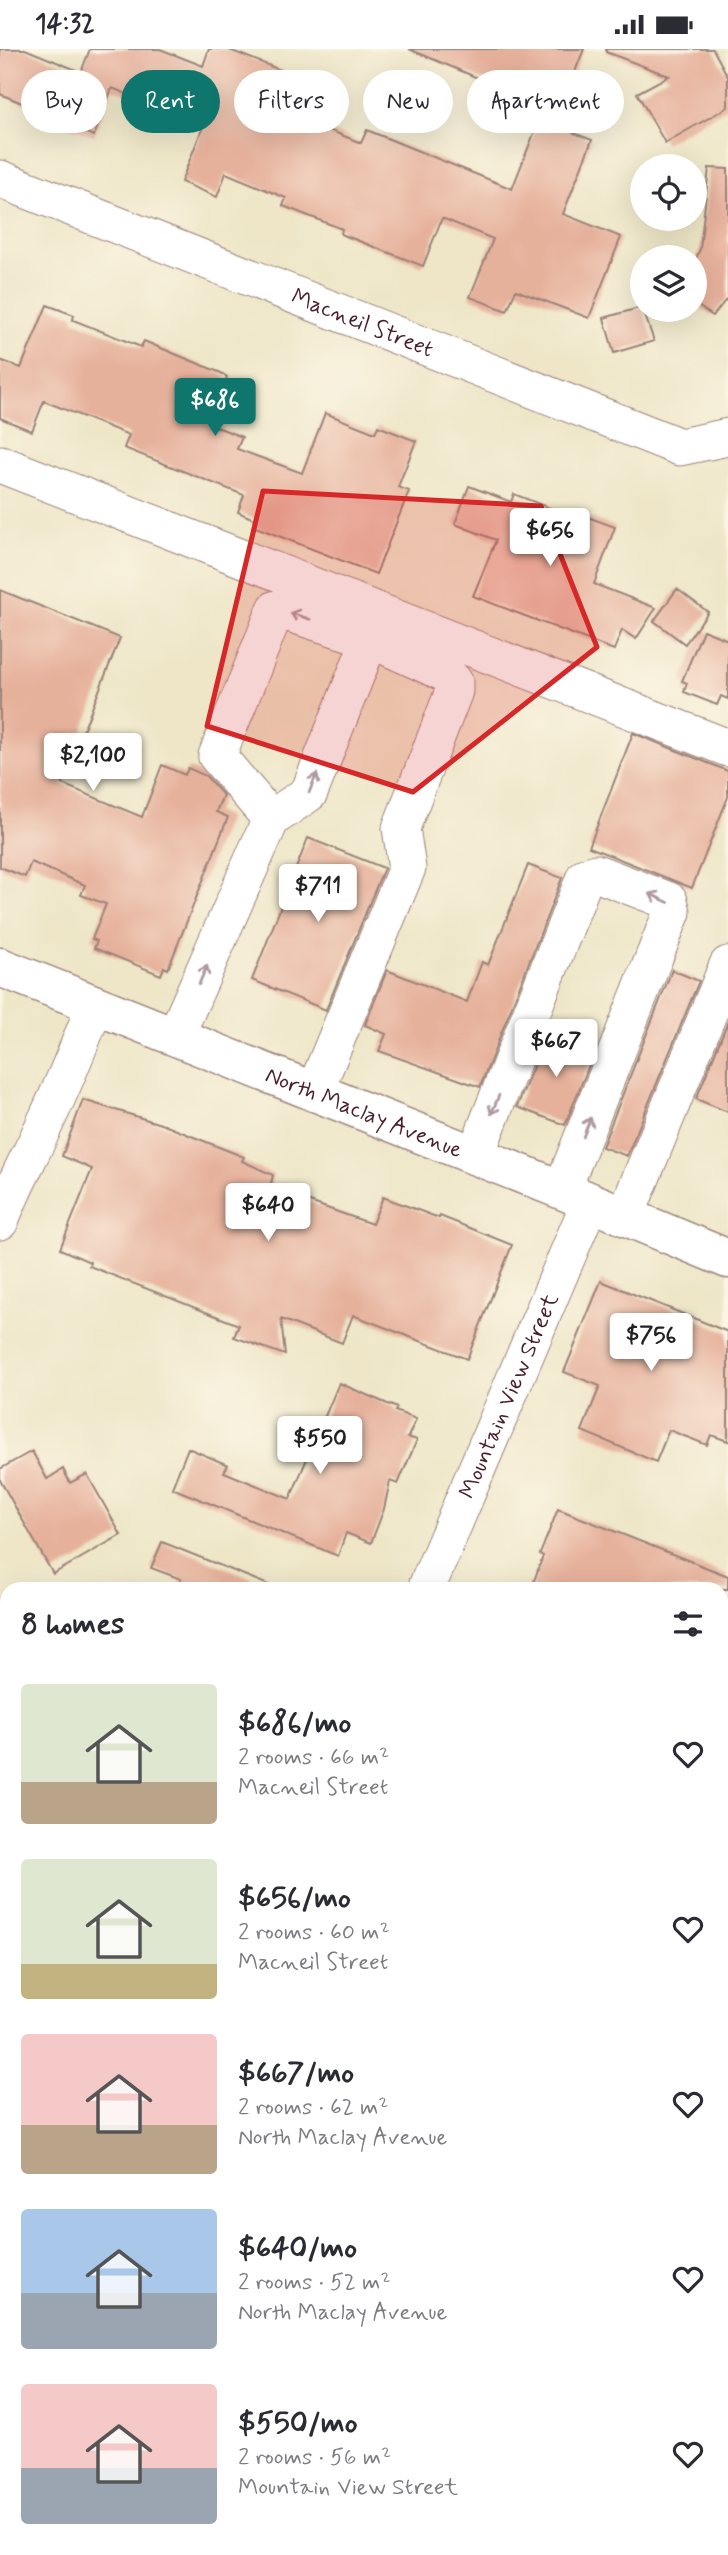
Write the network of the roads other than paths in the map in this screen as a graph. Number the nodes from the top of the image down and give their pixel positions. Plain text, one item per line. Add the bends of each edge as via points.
1 (0, 179) edge
2 (728, 437) edge
3 (0, 464) edge
4 (370, 639) junction
5 (728, 748) edge
6 (271, 819) junction
7 (728, 965) edge
8 (0, 967) edge
9 (95, 1005) junction
10 (175, 1037) junction
11 (314, 1093) junction
12 (475, 1156) junction
13 (576, 1196) junction
14 (625, 1217) junction
15 (0, 1220) edge
16 (728, 1259) edge
17 (429, 1582) edge

1 - 2 street, Macneil Street via 680,447
3 - 5 street
6 -> 4 street via 309,793
4 -> 6 street via 276,609 217,756
4 - 11 street via 447,674 454,691 401,828 407,868
10 -> 6 street
7 - 14 street
8 - 9 main road, North Maclay Avenue
9 - 10 main road, North Maclay Avenue
9 - 15 street via 61,1091
10 - 11 main road, North Maclay Avenue
11 - 12 main road, North Maclay Avenue
12 - 13 main road, North Maclay Avenue
13 -> 12 street, Mountain View Street via 672,912 668,901 596,873 584,877
13 - 14 main road, North Maclay Avenue
13 - 17 street, Mountain View Street
14 - 16 main road, North Maclay Avenue

